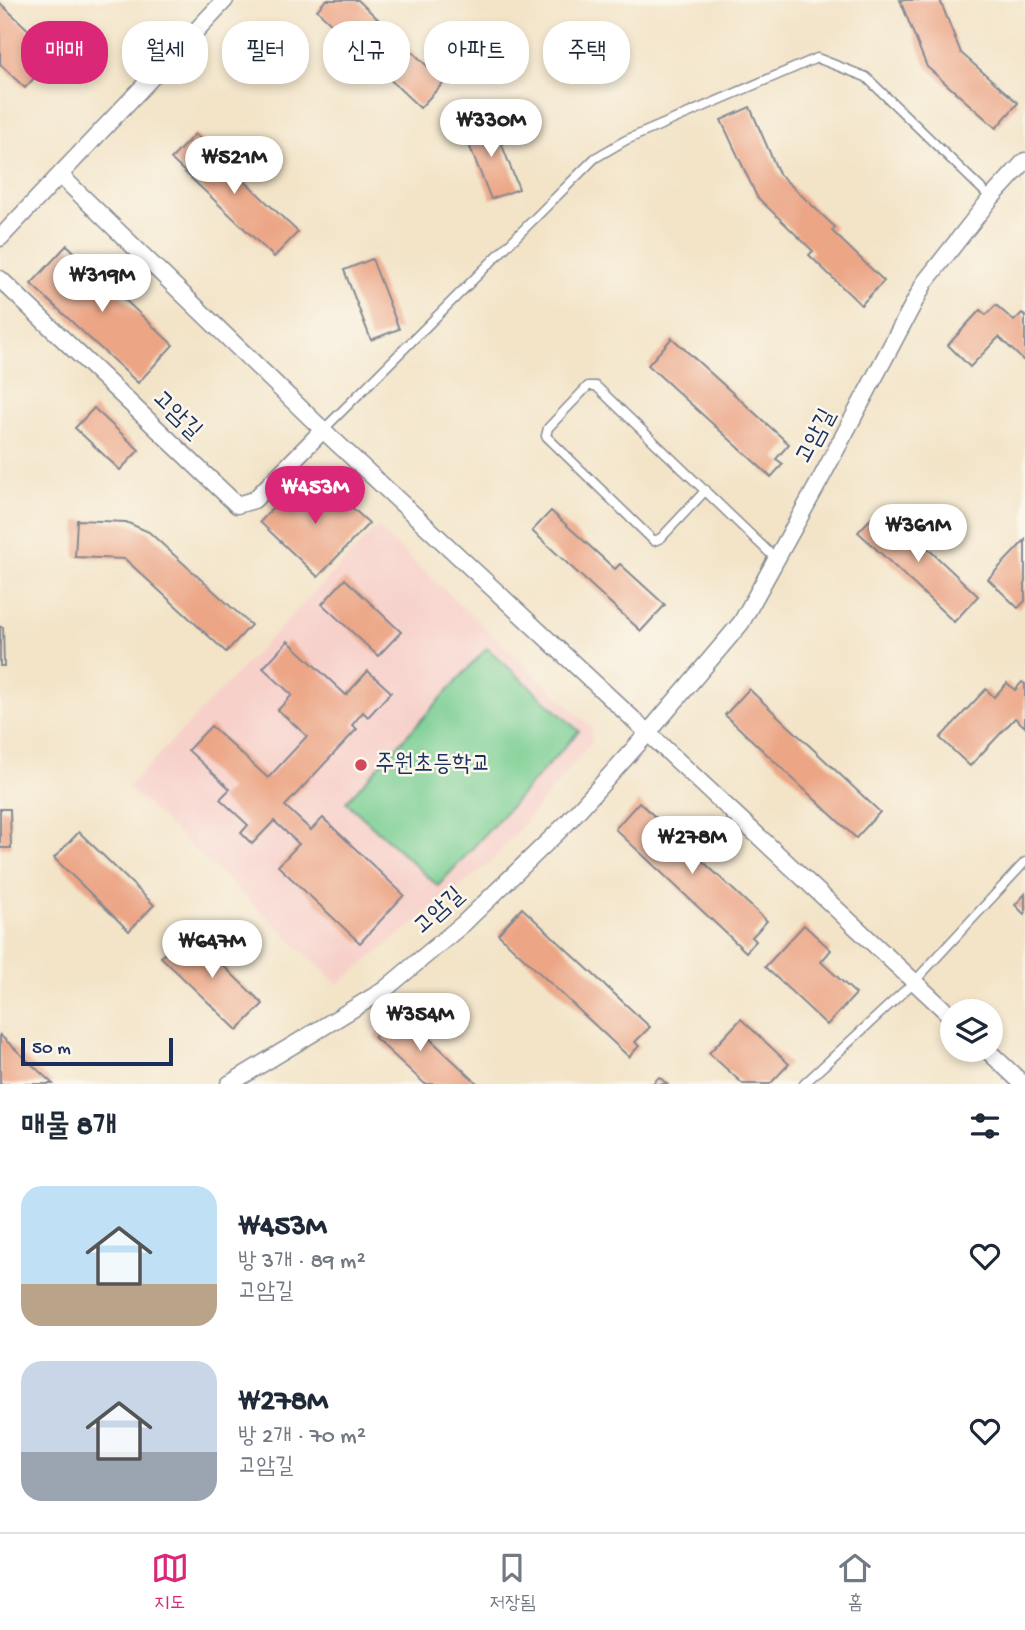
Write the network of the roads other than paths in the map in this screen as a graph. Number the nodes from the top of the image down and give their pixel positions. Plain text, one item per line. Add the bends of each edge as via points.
1 (225, 0) edge
2 (1025, 161) edge
3 (60, 175) junction
4 (991, 198) junction
5 (0, 238) edge
6 (0, 279) edge
7 (323, 430) junction
8 (706, 490) junction
9 (776, 559) junction
10 (648, 733) junction
11 (1025, 862) edge
12 (914, 982) junction
13 (940, 1006) edge
14 (1000, 1062) edge
15 (229, 1084) edge
16 (804, 1084) edge
17 (1023, 1084) edge

1 - 3 street
2 - 4 street, 고암길
3 - 5 street
3 - 7 street
4 - 7 lane via 866,77 817,58 626,140 595,158
4 - 9 street, 고암길 via 925,282
6 - 7 street, 고암길 via 237,505 254,500
7 - 10 street
8 - 8 lane via 596,386 588,386 548,428 546,436 654,541
8 - 9 lane
9 - 10 street, 고암길 via 741,623
10 - 12 street
10 - 15 street, 고암길 via 566,824 424,957 384,990
11 - 12 lane
12 - 13 street
12 - 16 lane
14 - 17 street

